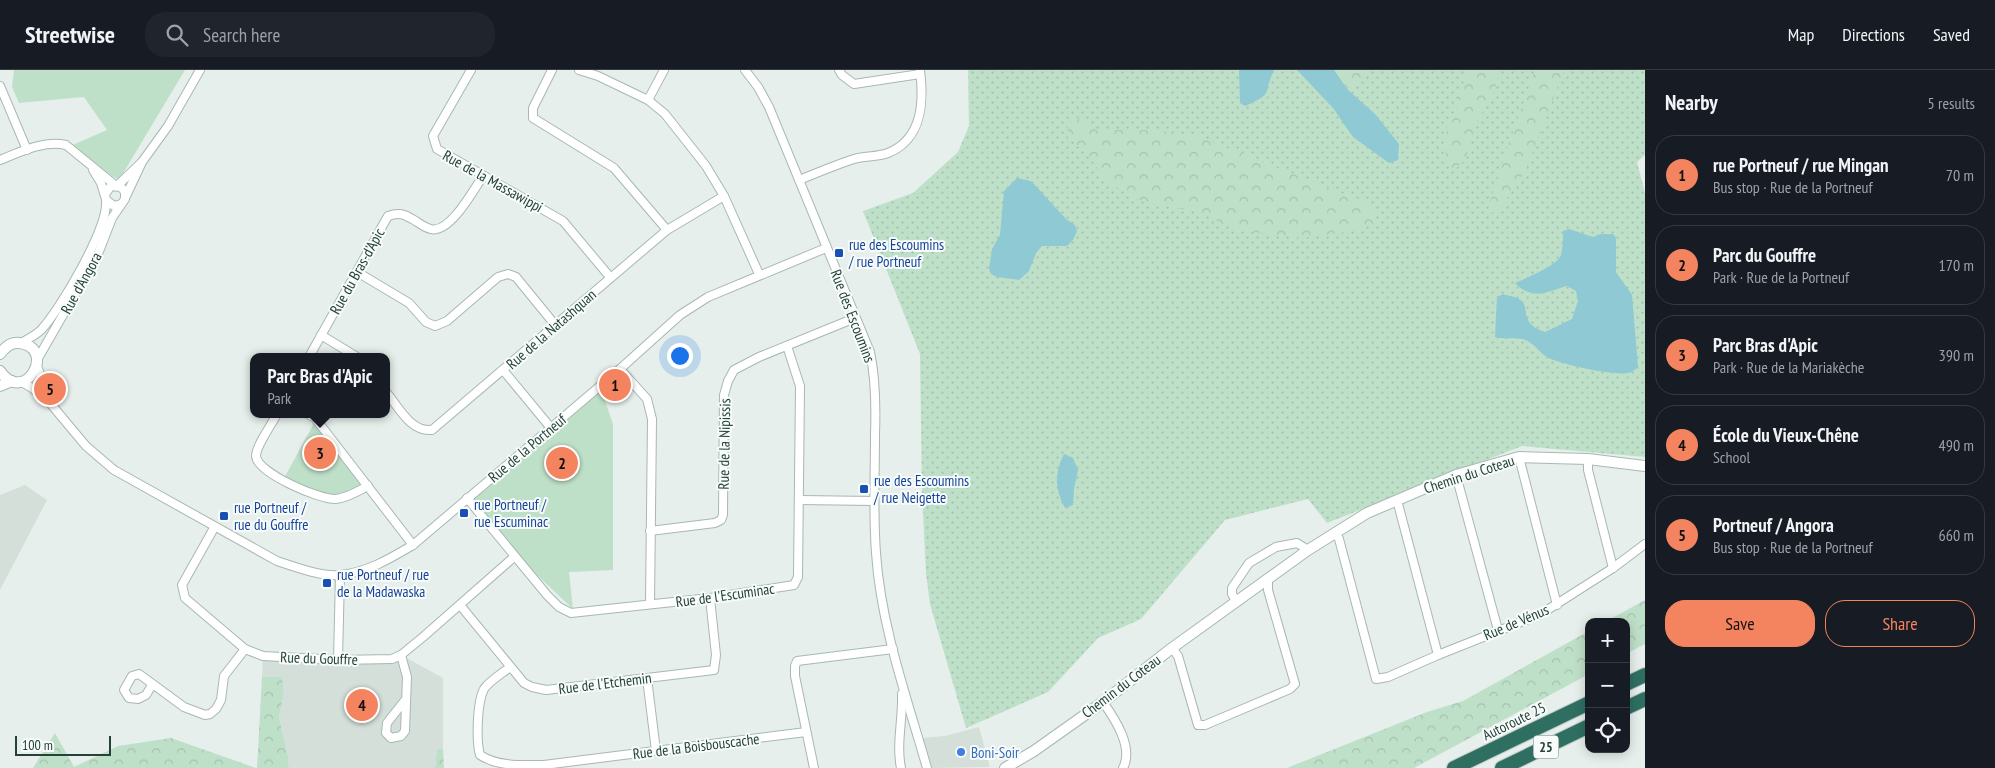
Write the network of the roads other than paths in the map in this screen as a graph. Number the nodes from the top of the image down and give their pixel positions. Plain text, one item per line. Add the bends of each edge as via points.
1 (200, 70) edge
2 (471, 70) edge
3 (552, 70) edge
4 (579, 70) edge
5 (664, 70) edge
6 (745, 70) edge
7 (839, 70) edge
8 (920, 72) edge
9 (0, 86) edge
10 (648, 100) junction
11 (27, 150) junction
12 (0, 160) edge
13 (142, 162) junction
14 (92, 168) junction
15 (483, 176) junction
16 (800, 180) junction
17 (116, 185) junction
18 (126, 196) junction
19 (724, 196) junction
20 (106, 198) junction
21 (121, 204) junction
22 (667, 230) junction
23 (826, 248) junction
24 (356, 272) junction
25 (759, 274) junction
26 (610, 276) junction
27 (855, 318) junction
28 (556, 326) junction
29 (321, 336) junction
30 (22, 343) junction
31 (787, 346) junction
32 (311, 353) edge
33 (350, 353) edge
34 (0, 354) edge
35 (37, 363) junction
36 (620, 369) junction
37 (503, 370) junction
38 (0, 371) edge
39 (16, 381) junction
40 (0, 386) edge
41 (390, 397) edge
42 (50, 403) junction
43 (275, 418) edge
44 (315, 418) edge
45 (551, 428) junction
46 (1519, 457) junction
47 (1588, 459) junction
48 (1645, 466) edge
49 (1456, 476) junction
50 (368, 486) junction
51 (467, 498) junction
52 (799, 500) junction
53 (1397, 500) junction
54 (874, 501) junction
55 (214, 528) junction
56 (650, 531) junction
57 (1335, 532) junction
58 (1645, 544) edge
59 (412, 545) junction
60 (1308, 550) junction
61 (514, 557) junction
62 (1613, 568) junction
63 (340, 575) junction
64 (1268, 578) junction
65 (710, 598) junction
66 (1236, 601) junction
67 (650, 604) junction
68 (460, 605) junction
69 (1557, 605) junction
70 (1498, 630) junction
71 (1172, 648) junction
72 (245, 649) junction
73 (893, 649) junction
74 (401, 655) junction
75 (1438, 655) junction
76 (338, 660) junction
77 (510, 666) junction
78 (1643, 676) edge
79 (647, 678) junction
80 (902, 682) junction
81 (1630, 682) edge
82 (152, 685) dead end
83 (406, 699) junction
84 (1645, 699) edge
85 (1103, 702) junction
86 (1585, 705) edge
87 (1630, 706) edge
88 (1585, 728) edge
89 (806, 732) junction
90 (656, 751) junction
91 (814, 768) edge
92 (901, 768) edge
93 (927, 768) edge
94 (1005, 768) edge
95 (1123, 768) edge
96 (1454, 768) edge
97 (1502, 768) edge

1 - 13 street via 168,126
2 - 15 street, Rue de la Massawippi via 433,136 437,149
3 - 22 street via 533,108 533,118 614,168
4 - 10 street
5 - 10 street
6 - 16 street, Rue des Escoumins via 769,107
7 - 8 street via 854,84
8 - 16 street via 922,108 914,130 903,145 887,153 854,159
9 - 11 street
10 - 19 street via 665,114 706,166
11 - 12 street
11 - 14 street via 57,142 66,145
13 - 17 street
13 - 18 street
14 - 17 street
14 - 20 street
15 - 24 street, Rue du Bras-d'Apic via 459,212 439,229 431,230 403,214 388,216
15 - 26 street, Rue de la Massawippi via 564,221
16 - 23 street, Rue des Escoumins
17 - 18 street via 124,189
17 - 20 street via 106,190
18 - 21 street
19 - 22 street, Rue de la Natashquan
19 - 25 street
20 - 21 street via 114,206
20 - 30 street, Rue d'Angora via 104,220 79,273 40,332
21 - 35 street, Rue d'Angora via 98,254
22 - 26 street, Rue de la Natashquan
23 - 25 street, Rue de la Portneuf
23 - 27 street, Rue des Escoumins
24 - 28 street via 409,303 426,322 436,326 447,321 498,277 508,274 516,277
24 - 29 street, Rue du Bras-d'Apic
25 - 36 street, Rue de la Portneuf via 708,297 680,315
26 - 28 street, Rue de la Natashquan
27 - 31 street, Rue de la Nipissis
27 - 54 street, Rue des Escoumins via 870,352 876,386
28 - 37 street, Rue de la Natashquan
29 - 32 street, Rue du Bras-d'Apic
29 - 33 street
30 - 34 street via 9,344
30 - 35 street via 32,348
31 - 52 street, Rue de l'Escuminac via 800,386
31 - 56 street, Rue de la Nipissis via 734,370 728,381 724,395 721,520
35 - 39 street via 31,377
35 - 42 street, Rue de la Portneuf
36 - 45 street, Rue de la Portneuf
36 - 56 street via 647,400 652,419
37 - 41 street, Rue de la Natashquan via 432,430 424,431 412,425
37 - 45 street
38 - 39 street
39 - 40 street
39 - 42 street, Rue de la Portneuf via 32,388
42 - 55 street, Rue de la Portneuf via 86,446 114,470
43 - 50 street via 258,449 259,464 323,498 337,499
44 - 50 street
45 - 51 street, Rue de la Portneuf
46 - 47 street, Chemin du Coteau
46 - 49 street, Chemin du Coteau
46 - 69 street
47 - 48 street, Chemin du Coteau
47 - 62 street
49 - 53 street, Chemin du Coteau
49 - 70 street
50 - 59 street
51 - 59 street, Rue de la Portneuf
51 - 61 street, Rue de l'Escuminac
52 - 54 street
52 - 65 street, Rue de l'Escuminac via 798,577 794,585
53 - 57 street, Chemin du Coteau
53 - 75 street
54 - 73 street, Rue des Escoumins via 882,602
55 - 63 street, Rue de la Portneuf via 277,561 305,570
55 - 72 street, Rue du Gouffre via 182,585 185,598
56 - 67 street
57 - 60 street, Chemin du Coteau
57 - 75 street, Rue de Vénus via 1376,679
58 - 62 street, Rue de Vénus
59 - 63 street, Rue de la Portneuf via 386,561
60 - 64 street, Chemin du Coteau
60 - 66 street via 1297,543 1276,547 1249,563 1232,588
61 - 67 street, Rue de l'Escuminac via 559,607 571,613
61 - 68 street, Rue du Gouffre
62 - 69 street, Rue de Vénus
63 - 76 street
64 - 66 street, Chemin du Coteau
64 - 71 street via 1268,590 1295,684 1290,689 1205,725 1198,725 1178,656
65 - 67 street, Rue de l'Escuminac
65 - 79 street, Rue de l'Etchemin via 716,655 714,670
66 - 71 street, Chemin du Coteau
68 - 74 street, Rue du Gouffre
68 - 77 street, Rue de l'Etchemin
69 - 70 street, Rue de Vénus
70 - 75 street, Rue de Vénus
71 - 85 street, Chemin du Coteau
72 - 76 street, Rue du Gouffre via 263,656
72 - 82 street via 224,676 221,700 210,714 184,706
73 - 80 street, Rue des Escoumins
73 - 89 street via 797,661 795,676
74 - 76 street, Rue du Gouffre via 381,660
74 - 83 street via 407,677
77 - 79 street, Rue de l'Etchemin via 524,683 546,690
77 - 90 street, Rue de la Boisbouscache via 487,685 481,696 478,748 486,759 544,765
78 - 81 highway
79 - 90 street
80 - 92 street, Rue des Escoumins via 903,716 898,745
80 - 93 street, Rue des Escoumins
83 - 83 street via 387,723 386,733 391,738 405,732
84 - 87 highway
85 - 94 street, Chemin du Coteau
85 - 95 street via 1125,742 1127,760
86 - 96 highway, Autoroute 25 / 25
88 - 97 highway, 25
89 - 90 street, Rue de la Boisbouscache
89 - 91 street

